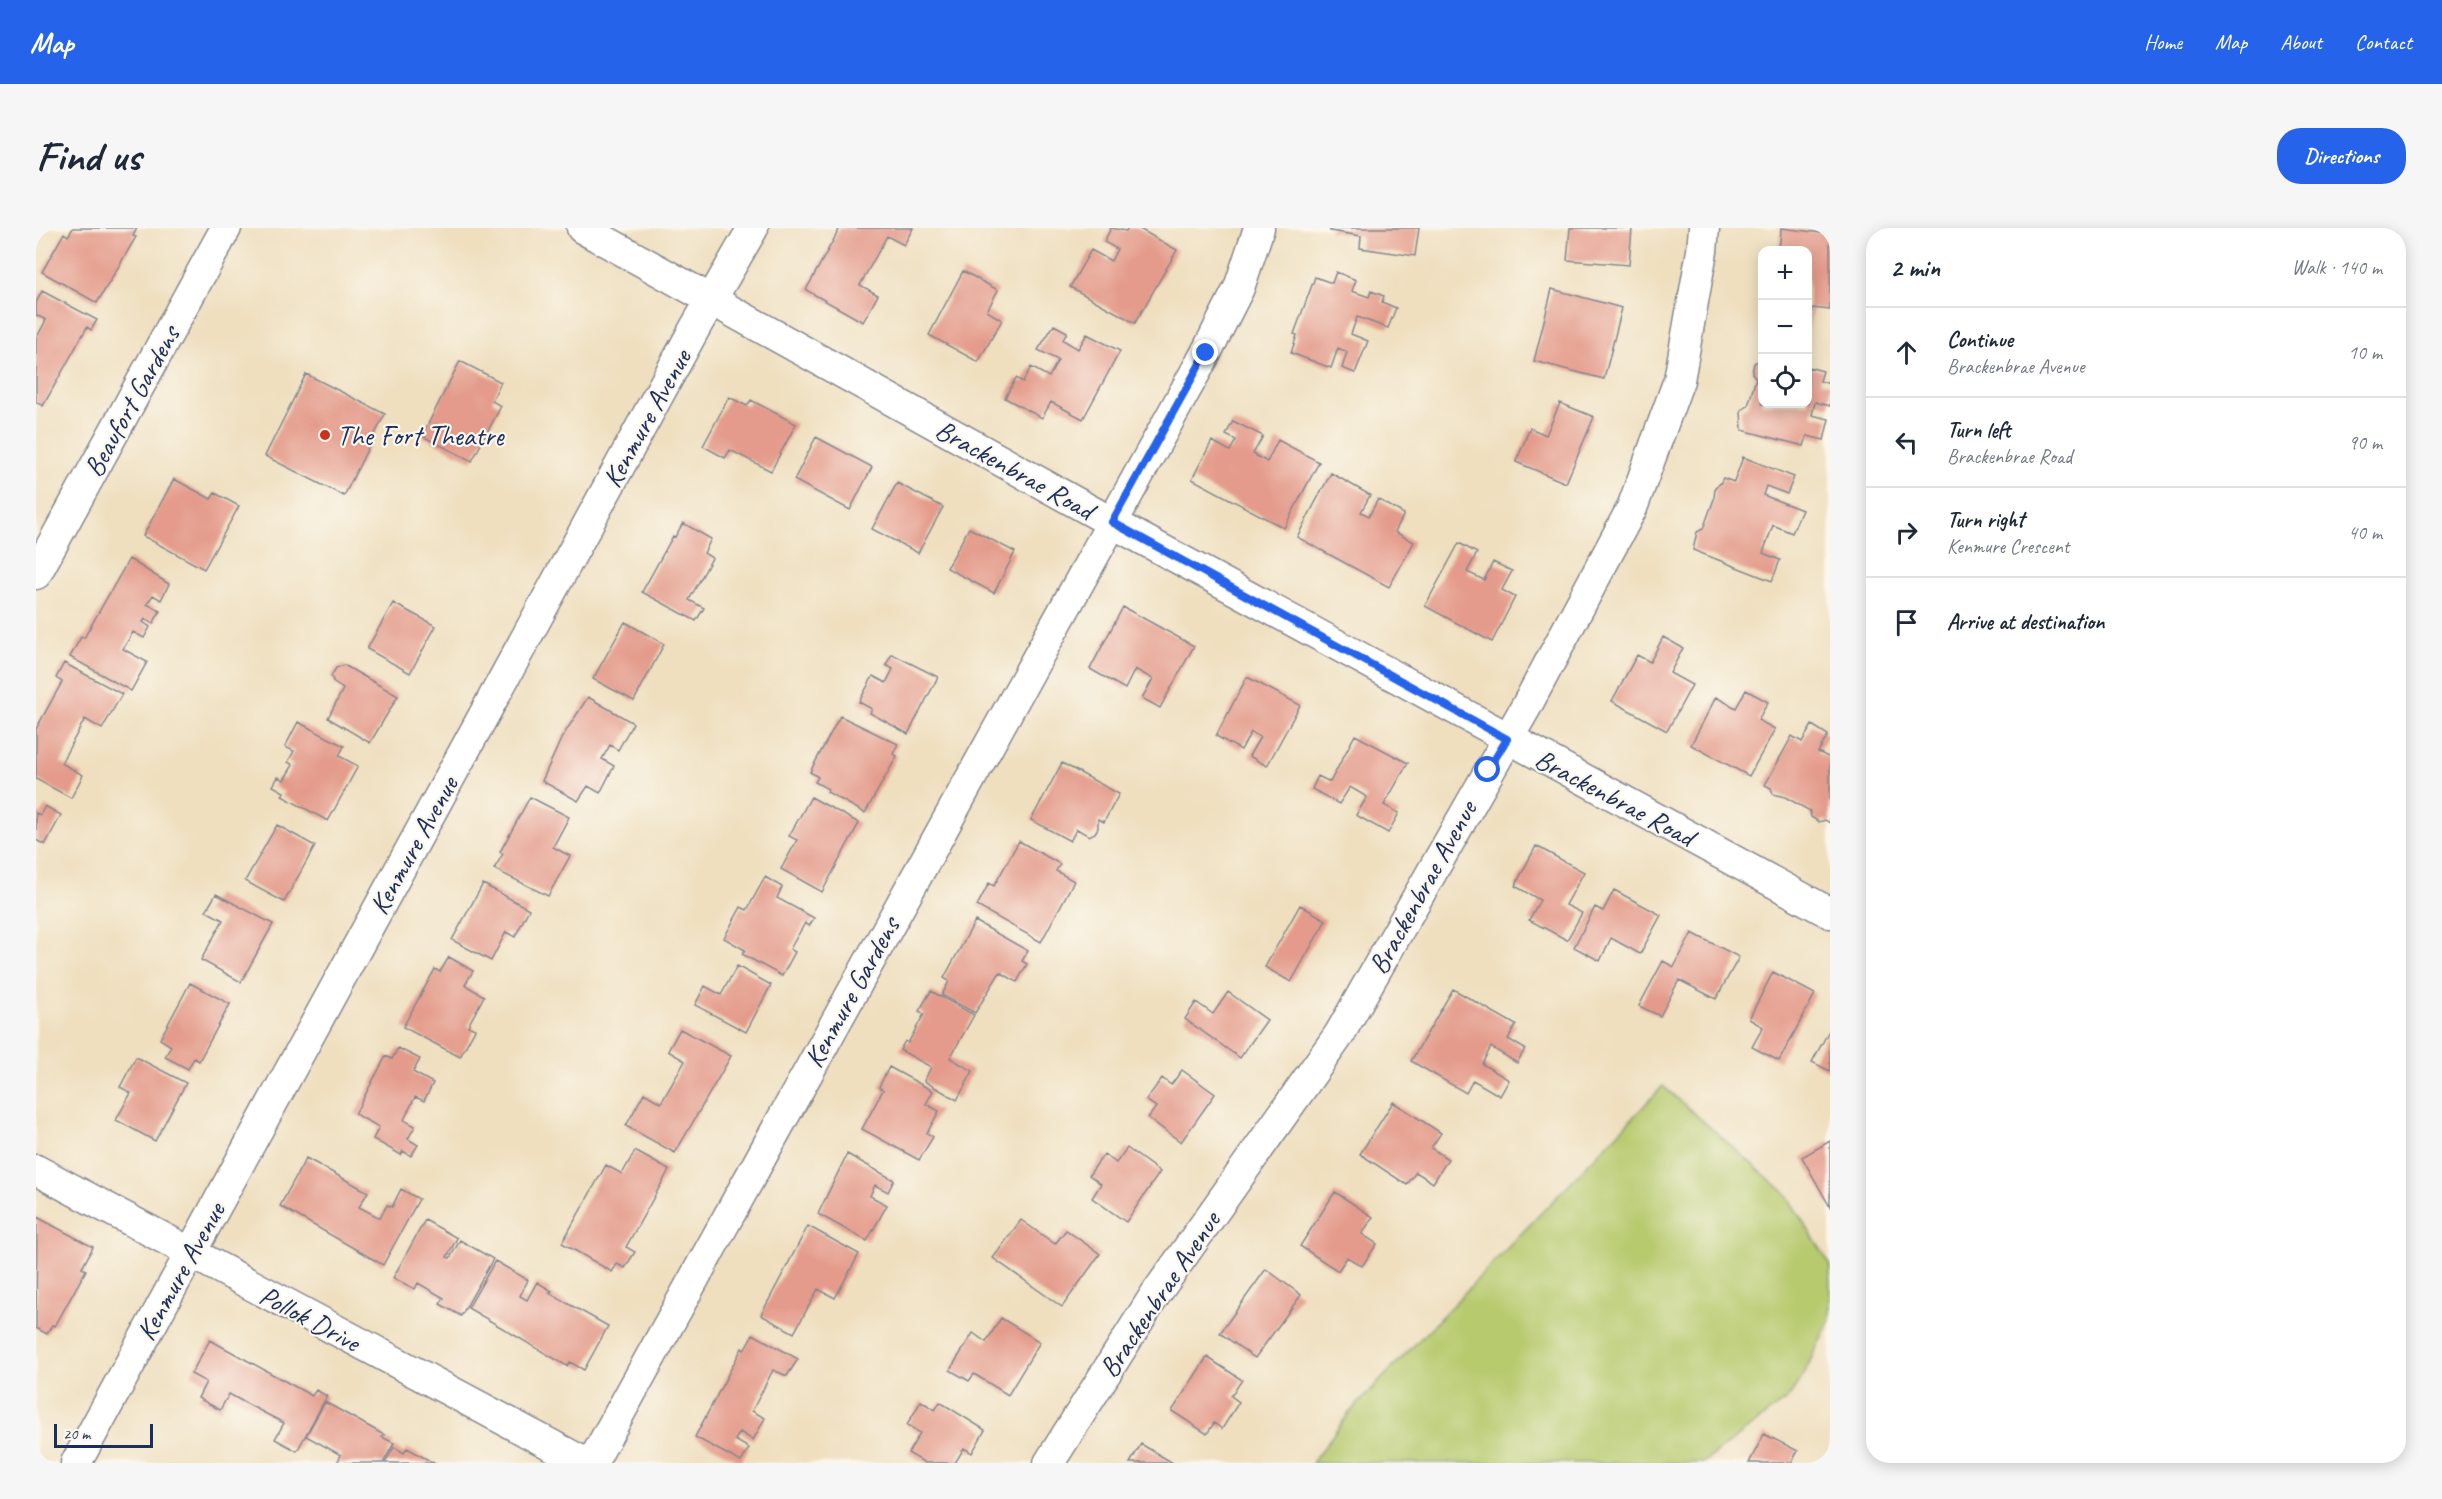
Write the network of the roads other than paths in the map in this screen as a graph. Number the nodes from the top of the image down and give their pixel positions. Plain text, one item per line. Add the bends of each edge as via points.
1 (226, 228) edge
2 (582, 228) edge
3 (753, 228) edge
4 (1259, 228) edge
5 (1704, 228) edge
6 (711, 300) junction
7 (1112, 522) junction
8 (36, 574) edge
9 (1507, 739) junction
10 (1830, 913) edge
11 (36, 1170) edge
12 (190, 1254) junction
13 (76, 1463) edge
14 (585, 1463) edge
15 (592, 1463) edge
16 (1049, 1463) edge

1 - 8 street, Beaufort Gardens
2 - 6 street, Brackenbrae Road
3 - 6 street, Kenmure Avenue
4 - 7 street, Kenmure Gardens via 1239,288
5 - 9 street, Brackenbrae Avenue via 1678,380 1632,508
6 - 7 street, Brackenbrae Road
6 - 12 street, Kenmure Avenue
7 - 9 street, Brackenbrae Road
7 - 15 street, Kenmure Gardens
9 - 10 street, Brackenbrae Road
9 - 16 street, Brackenbrae Avenue via 1339,1035 1155,1295
11 - 12 street, Pollok Drive
12 - 13 street, Kenmure Avenue
12 - 14 street, Pollok Drive

